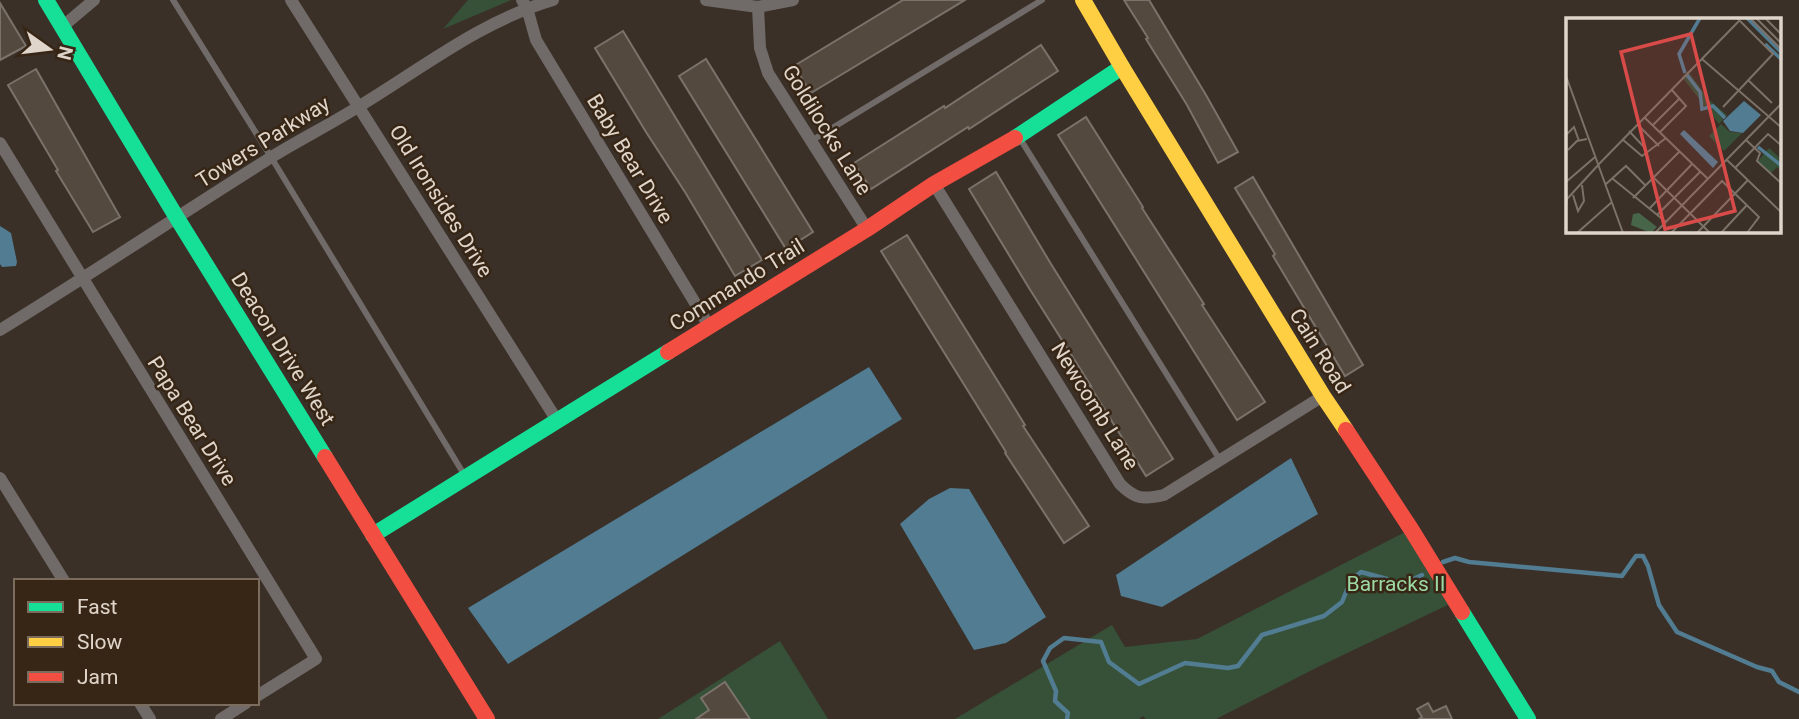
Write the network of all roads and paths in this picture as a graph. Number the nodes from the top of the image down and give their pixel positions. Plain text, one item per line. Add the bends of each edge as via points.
1 (46, 0) edge
2 (94, 0) edge
3 (173, 0) edge
4 (291, 0) edge
5 (553, 0) edge
6 (706, 0) edge
7 (793, 0) edge
8 (1042, 0) edge
9 (1083, 0) edge
10 (758, 3) edge
11 (525, 4) edge
12 (62, 27) junction
13 (1122, 67) junction
14 (359, 106) junction
15 (1018, 136) junction
16 (811, 141) junction
17 (0, 143) edge
18 (271, 157) junction
19 (933, 184) junction
20 (177, 218) junction
21 (867, 229) junction
22 (82, 280) junction
23 (709, 326) junction
24 (0, 330) edge
25 (1323, 396) junction
26 (558, 422) junction
27 (1220, 460) junction
28 (0, 478) edge
29 (466, 478) junction
30 (373, 535) junction
31 (63, 579) edge
32 (259, 695) edge
33 (243, 705) edge
34 (221, 719) edge
35 (487, 719) edge
36 (1528, 719) edge

1 - 12 street, Deacon Drive West
2 - 12 street
3 - 18 lane
4 - 14 street, Old Ironsides Drive
5 - 11 street, Towers Parkway
6 - 10 street
7 - 10 street
8 - 16 lane
9 - 13 street, Cain Road
10 - 16 street, Goldilocks Lane via 763,61
11 - 14 street, Towers Parkway
11 - 23 street, Baby Bear Drive via 536,40
12 - 20 street, Deacon Drive West
13 - 15 street, Commando Trail
13 - 25 street, Cain Road
14 - 18 street, Towers Parkway
14 - 26 street, Old Ironsides Drive
15 - 19 street, Commando Trail
15 - 27 lane
16 - 21 street, Goldilocks Lane
17 - 22 street, Papa Bear Drive
18 - 20 street, Towers Parkway
18 - 29 lane
19 - 21 street, Commando Trail
19 - 27 street, Newcomb Lane via 1128,492 1139,498 1164,495
20 - 22 street, Towers Parkway
20 - 30 street, Deacon Drive West
21 - 23 street, Commando Trail
22 - 24 street, Towers Parkway
22 - 32 street, Papa Bear Drive via 316,659
23 - 26 street, Commando Trail
25 - 27 street, Newcomb Lane
25 - 36 street, Cain Road via 1411,528
26 - 29 street, Commando Trail
28 - 31 street
29 - 30 street, Commando Trail
30 - 35 street, Deacon Drive West
33 - 34 street

